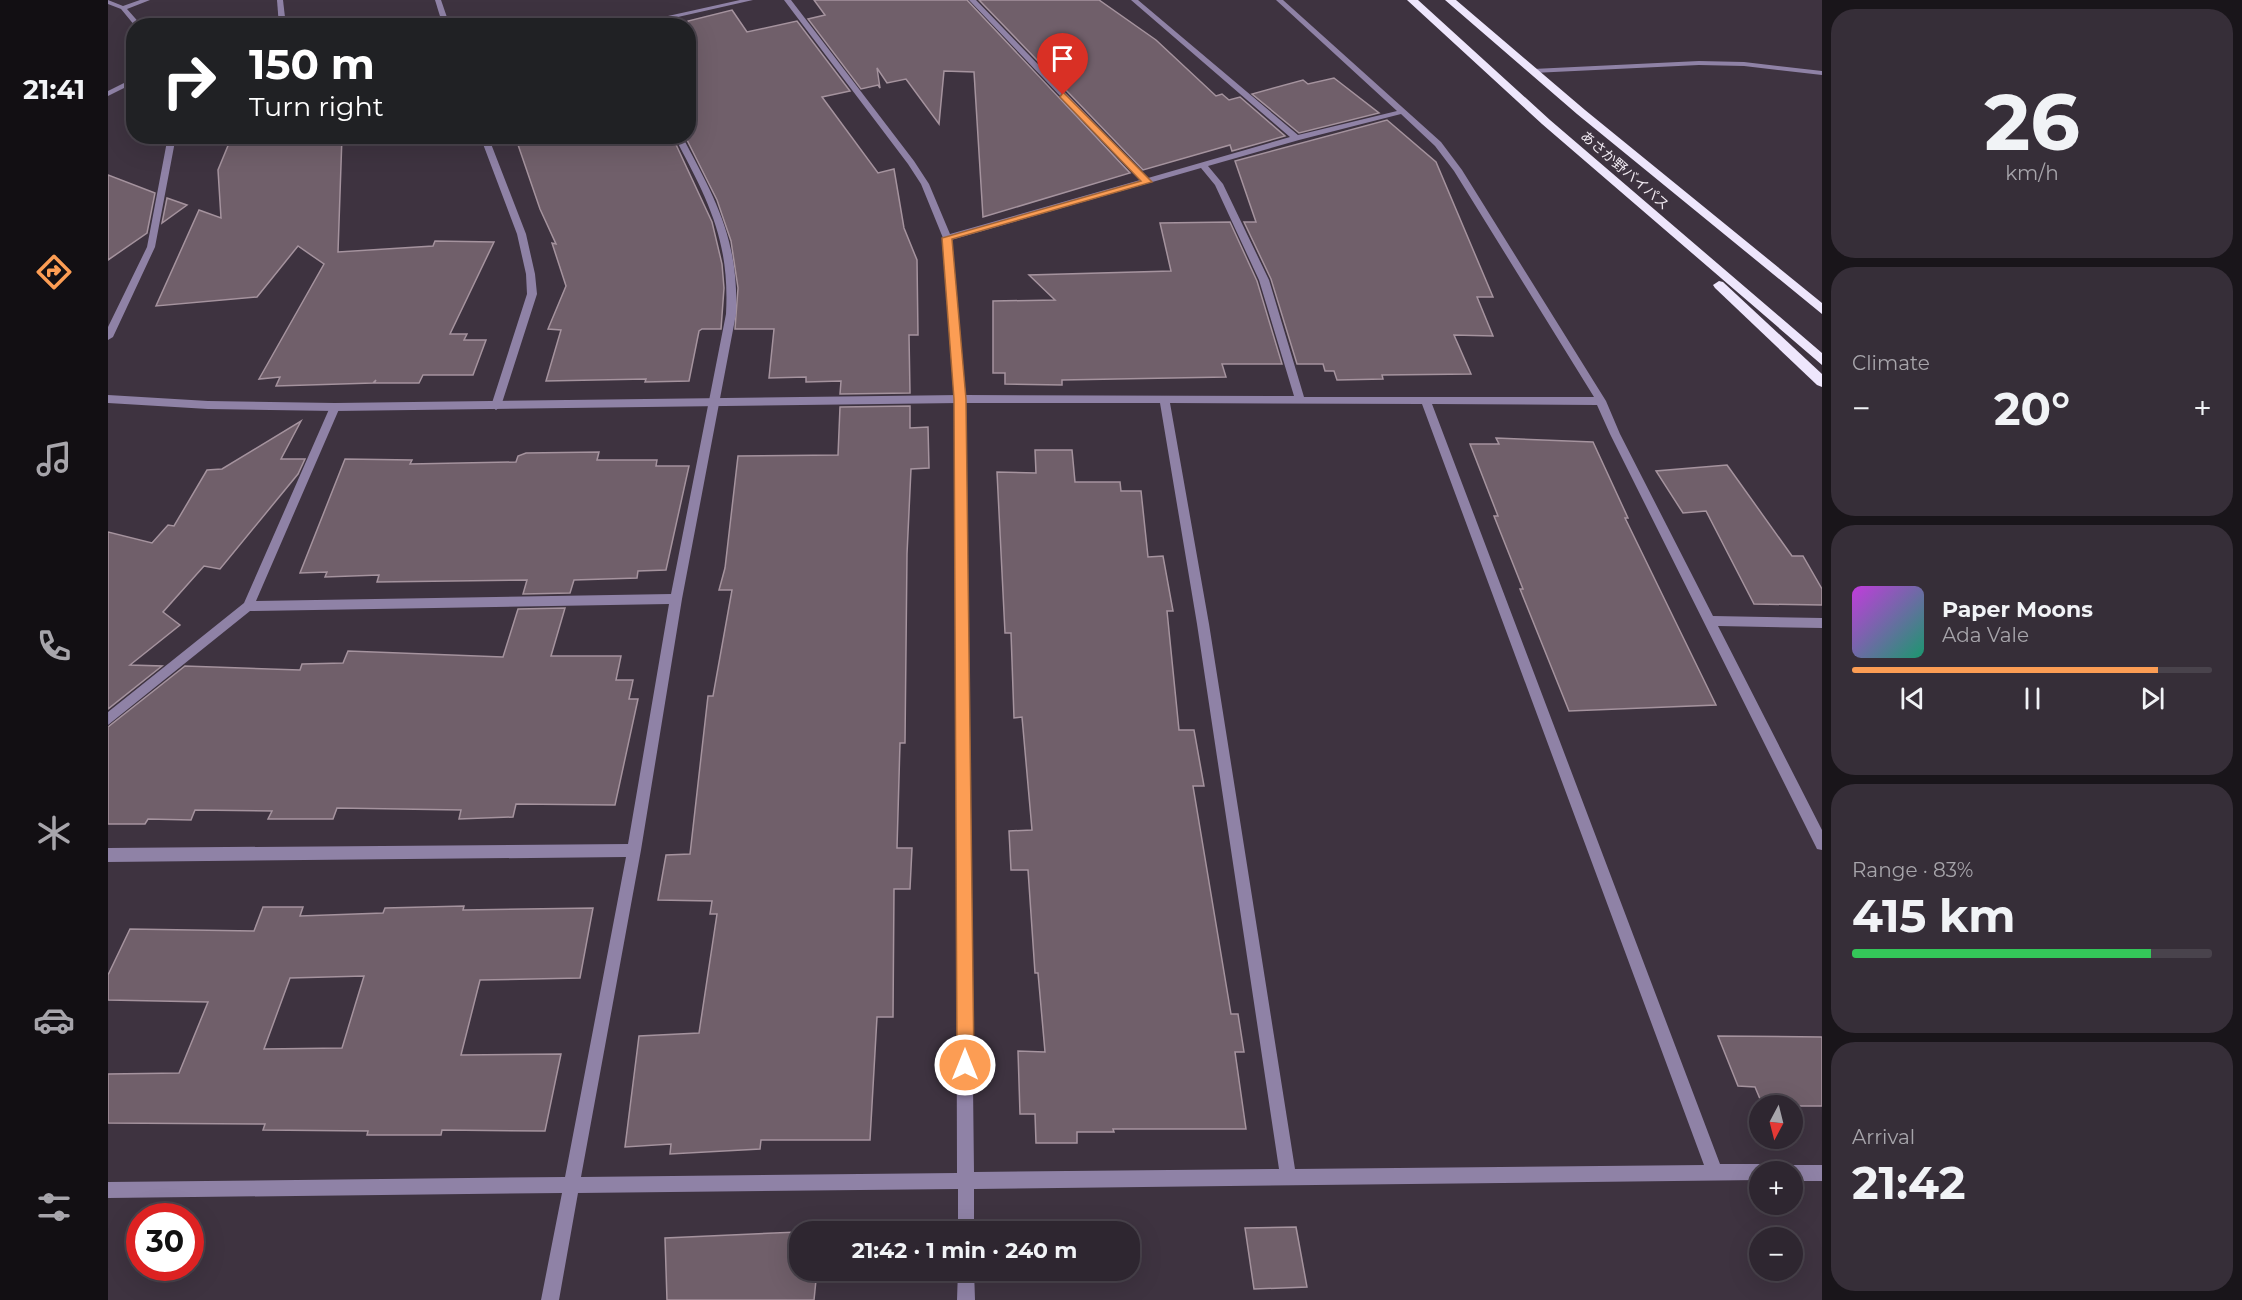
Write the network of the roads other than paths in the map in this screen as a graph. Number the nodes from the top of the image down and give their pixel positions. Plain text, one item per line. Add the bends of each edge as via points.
1 (147, 0) edge
2 (280, 0) edge
3 (438, 0) edge
4 (750, 0) edge
5 (787, 0) edge
6 (972, 0) edge
7 (1134, 0) edge
8 (1279, 0) edge
9 (1412, 0) edge
10 (1450, 0) edge
11 (108, 1) edge
12 (123, 8) junction
13 (132, 18) edge
14 (282, 18) edge
15 (444, 18) edge
16 (664, 18) edge
17 (1533, 70) junction
18 (1822, 74) edge
19 (126, 84) edge
20 (108, 94) edge
21 (1401, 112) junction
22 (1546, 122) junction
23 (1296, 138) junction
24 (170, 144) edge
25 (487, 144) edge
26 (682, 144) edge
27 (1203, 165) junction
28 (1148, 182) junction
29 (947, 238) junction
30 (1821, 309) edge
31 (108, 337) edge
32 (1822, 360) edge
33 (1822, 382) edge
34 (108, 399) edge
35 (960, 399) junction
36 (1164, 399) junction
37 (1300, 399) junction
38 (1425, 399) junction
39 (1601, 401) junction
40 (715, 402) junction
41 (496, 406) junction
42 (335, 408) junction
43 (676, 599) junction
44 (248, 606) junction
45 (1708, 621) junction
46 (1822, 623) edge
47 (108, 719) edge
48 (1822, 844) edge
49 (634, 850) junction
50 (108, 855) edge
51 (1715, 1172) junction
52 (1749, 1172) edge
53 (1803, 1173) edge
54 (1822, 1173) edge
55 (1288, 1176) junction
56 (966, 1183) junction
57 (571, 1185) junction
58 (108, 1190) edge
59 (966, 1221) edge
60 (966, 1281) edge
61 (550, 1300) edge
62 (966, 1300) edge

1 - 12 street
2 - 14 street
3 - 15 street
4 - 16 street
5 - 29 street via 921,177
6 - 28 street
7 - 23 street
8 - 21 street
9 - 22 highway, あさか野バイパス
10 - 17 highway, あさか野バイパス
11 - 12 street
12 - 13 street
17 - 18 street via 1699,63 1744,64
17 - 30 highway, あさか野バイパス
19 - 20 street
21 - 23 street
21 - 39 street via 1438,144 1458,170
22 - 32 highway, あさか野バイパス
22 - 33 highway
23 - 27 street
24 - 31 street via 151,247
25 - 41 street via 508,195 532,278 532,294
26 - 40 street via 716,209 733,266 731,314
27 - 28 street
27 - 37 street via 1219,184 1264,280
28 - 29 street
29 - 35 street
34 - 42 street
35 - 36 street
35 - 40 street
35 - 56 street
36 - 37 street
36 - 55 street via 1203,624
37 - 38 street
38 - 39 street
38 - 51 street
39 - 45 street
40 - 41 street
40 - 43 street
41 - 42 street
42 - 44 street
43 - 44 street
43 - 49 street
44 - 47 street
45 - 46 street
45 - 48 street
49 - 50 street
49 - 57 street
51 - 52 street
51 - 55 street
53 - 54 street
55 - 56 street
56 - 57 street
56 - 59 street
57 - 58 street
57 - 61 street
60 - 62 street

